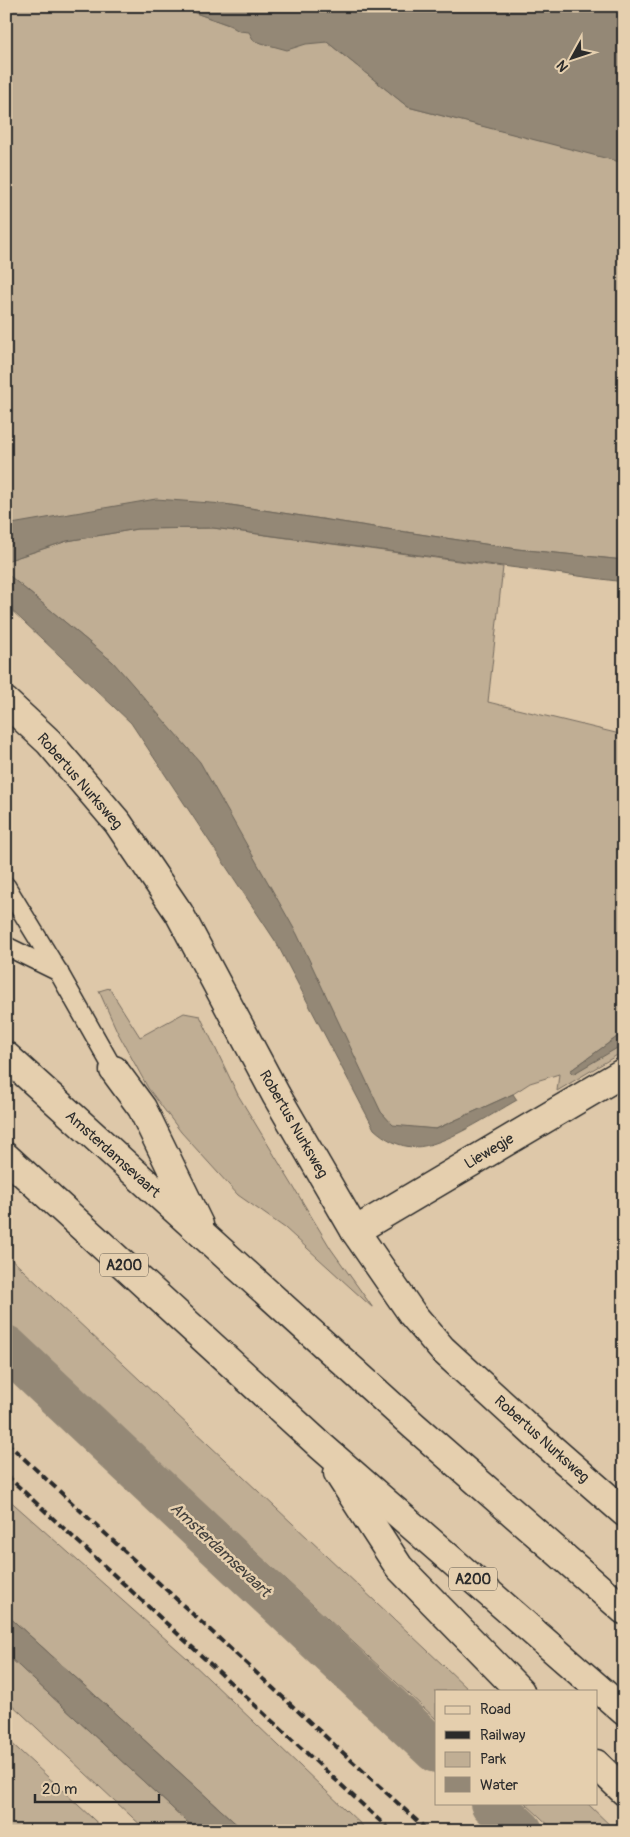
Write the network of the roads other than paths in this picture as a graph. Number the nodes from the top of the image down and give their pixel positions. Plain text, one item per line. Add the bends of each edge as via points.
1 (6, 702) edge
2 (6, 886) edge
3 (6, 946) edge
4 (59, 972) junction
5 (6, 1056) edge
6 (114, 1070) joint
7 (624, 1072) edge
8 (6, 1157) edge
9 (355, 1230) junction
10 (205, 1237) junction
11 (321, 1446) junction
12 (624, 1512) edge
13 (624, 1610) edge
14 (519, 1690) edge
15 (624, 1711) edge
16 (598, 1766) edge
17 (624, 1791) edge

1 - 9 main road, Robertus Nurksweg via 49,742 118,823 179,913 276,1095
2 - 4 lane
3 - 4 lane
4 - 6 lane
5 - 10 main road, Amsterdamsevaart
6 - 10 main road via 142,1108
7 - 9 main road, Liewegje
8 - 11 main road, A200
9 - 12 main road, Robertus Nurksweg via 413,1315 442,1349
10 - 13 main road, Amsterdamsevaart
11 - 14 main road, A200 via 399,1568
11 - 15 main road, A200
16 - 17 main road

